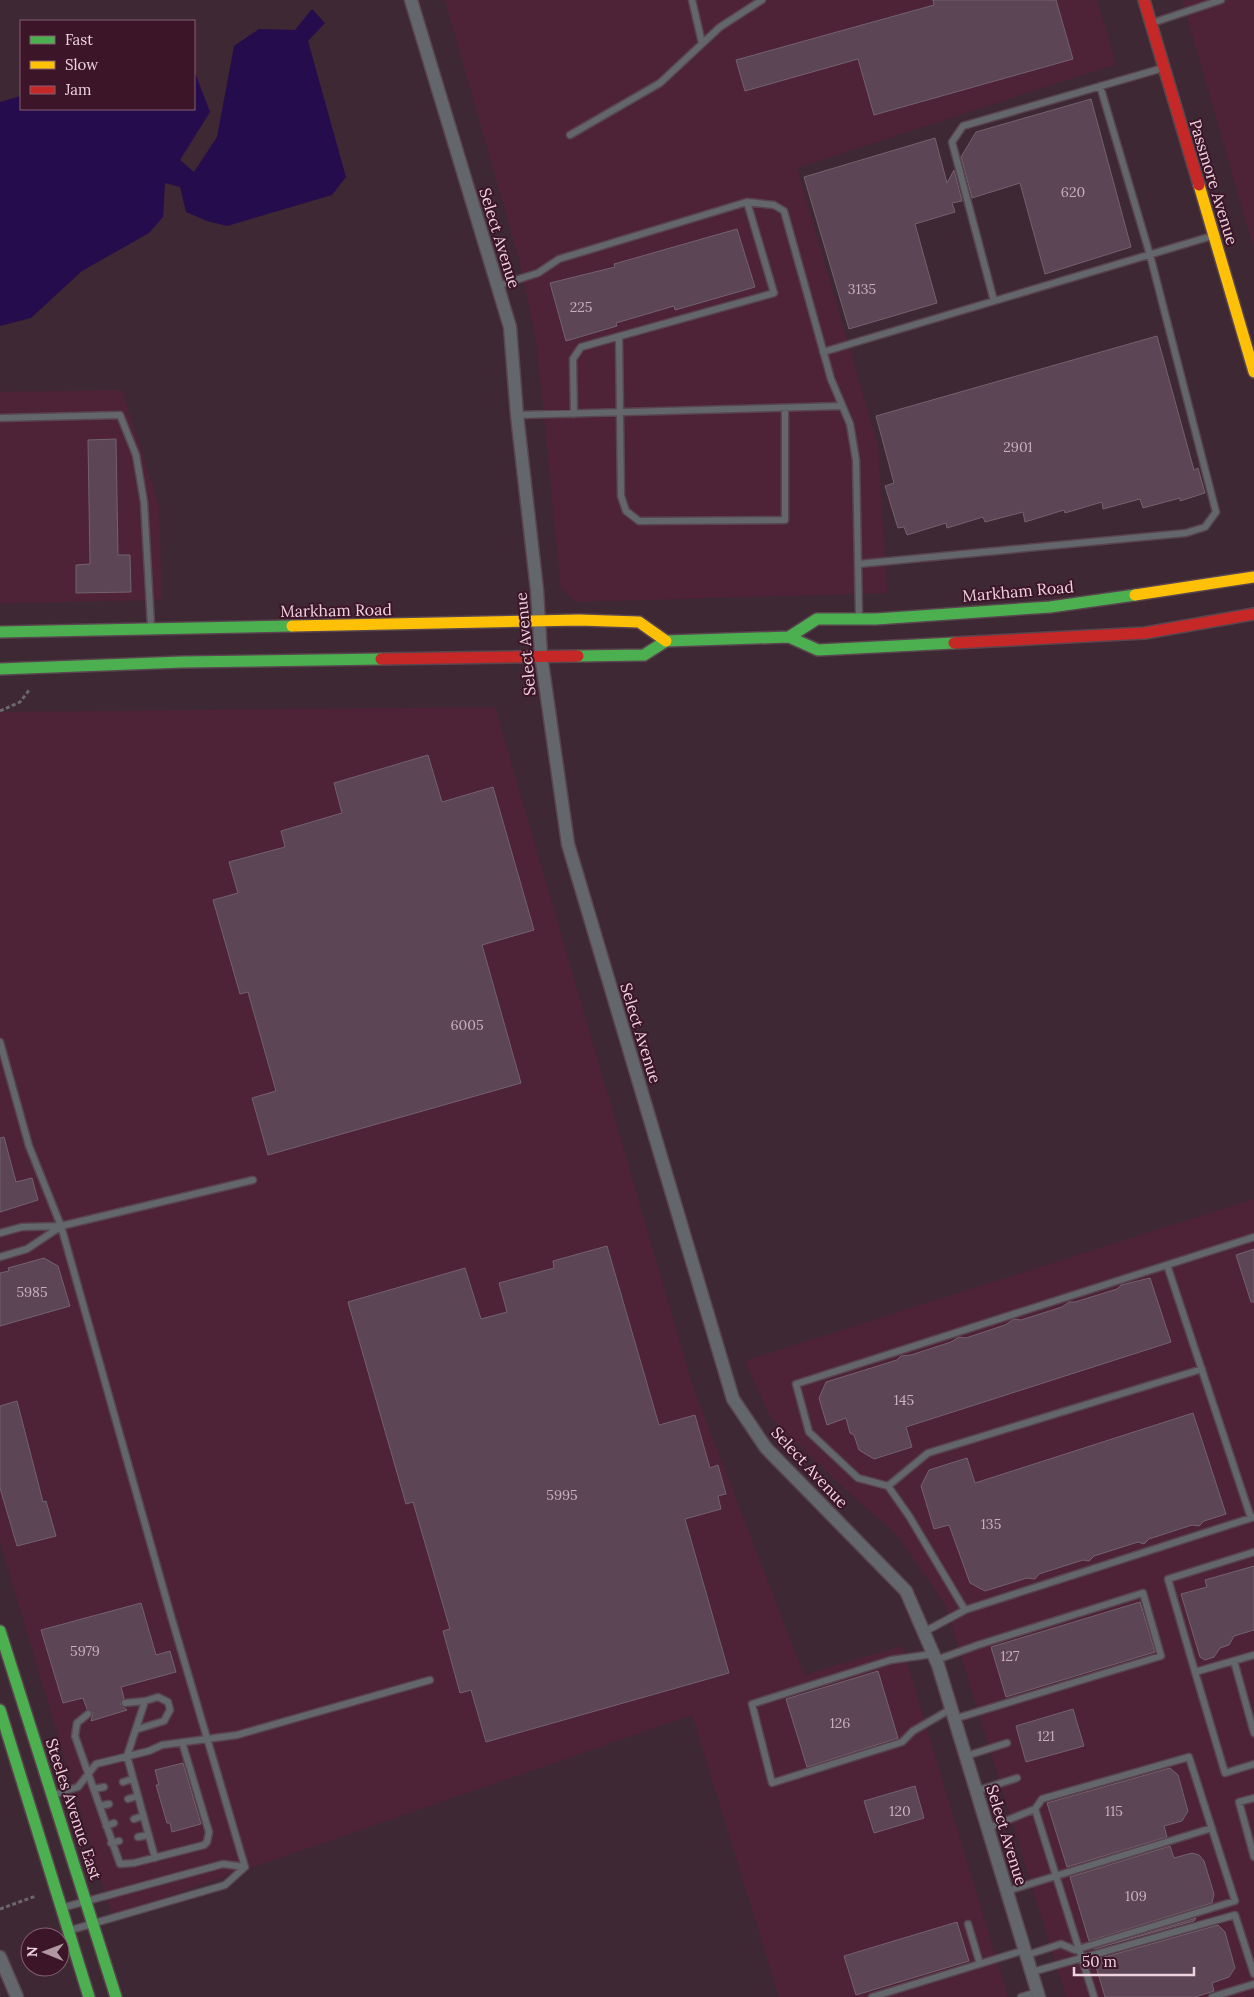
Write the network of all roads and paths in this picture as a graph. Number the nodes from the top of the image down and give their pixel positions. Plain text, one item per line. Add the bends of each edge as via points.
1 (411, 0) edge
2 (692, 0) edge
3 (762, 0) edge
4 (1144, 0) edge
5 (1221, 0) edge
6 (1151, 24) junction
7 (702, 43) junction
8 (1164, 68) junction
9 (1100, 86) junction
10 (570, 135) dead end
11 (747, 202) junction
12 (1214, 236) junction
13 (1150, 255) junction
14 (497, 286) junction
15 (994, 301) junction
16 (619, 336) junction
17 (823, 352) junction
18 (1254, 372) edge
19 (842, 406) junction
20 (785, 408) junction
21 (620, 413) junction
22 (574, 414) junction
23 (517, 416) junction
24 (0, 418) edge
25 (858, 564) junction
26 (1254, 577) edge
27 (1254, 614) edge
28 (859, 619) junction
29 (538, 620) junction
30 (151, 629) junction
31 (0, 632) edge
32 (789, 637) junction
33 (666, 641) junction
34 (541, 655) junction
35 (0, 669) edge
36 (30, 689) dead end
37 (0, 711) edge
38 (0, 1042) edge
39 (254, 1180) dead end
40 (61, 1226) junction
41 (0, 1233) edge
42 (1254, 1237) edge
43 (0, 1257) edge
44 (1167, 1264) junction
45 (1202, 1369) junction
46 (888, 1486) junction
47 (1252, 1518) edge
48 (1254, 1552) edge
49 (965, 1610) junction
50 (0, 1631) edge
51 (924, 1632) junction
52 (1254, 1655) edge
53 (935, 1657) junction
54 (1234, 1661) junction
55 (1195, 1672) junction
56 (430, 1680) dead end
57 (145, 1701) junction
58 (125, 1703) dead end
59 (0, 1710) edge
60 (88, 1714) dead end
61 (953, 1714) junction
62 (138, 1729) junction
63 (1254, 1733) edge
64 (208, 1737) junction
65 (182, 1742) junction
66 (1007, 1743) dead end
67 (127, 1756) junction
68 (966, 1756) junction
69 (1254, 1764) edge
70 (89, 1773) junction
71 (1016, 1778) dead end
72 (133, 1779) junction
73 (123, 1782) dead end
74 (104, 1787) dead end
75 (94, 1789) junction
76 (976, 1791) junction
77 (53, 1795) junction
78 (138, 1796) junction
79 (1254, 1798) edge
80 (128, 1799) dead end
81 (109, 1804) dead end
82 (100, 1806) junction
83 (1035, 1810) junction
84 (143, 1816) junction
85 (134, 1819) dead end
86 (114, 1823) dead end
87 (106, 1826) junction
88 (988, 1828) junction
89 (1212, 1828) junction
90 (148, 1835) junction
91 (138, 1837) dead end
92 (119, 1841) dead end
93 (111, 1843) junction
94 (1254, 1857) edge
95 (155, 1858) junction
96 (245, 1868) junction
97 (1056, 1876) junction
98 (1007, 1891) junction
99 (36, 1896) dead end
100 (86, 1901) junction
101 (62, 1908) junction
102 (0, 1909) edge
103 (94, 1924) junction
104 (968, 1924) dead end
105 (69, 1927) edge
106 (70, 1930) joint
107 (1079, 1949) junction
108 (1026, 1953) junction
109 (0, 1957) edge
110 (1082, 1958) junction
111 (980, 1964) junction
112 (1032, 1972) junction
113 (1254, 1974) edge
114 (1254, 1984) edge
115 (1039, 1994) edge
116 (17, 1997) edge
117 (89, 1997) edge
118 (116, 1997) edge
119 (872, 1997) edge
120 (1021, 1997) edge
121 (1094, 1997) edge
122 (1212, 1997) edge

1 - 14 street, Select Avenue
2 - 7 lane
3 - 7 lane via 720,27
4 - 6 main road, Passmore Avenue
5 - 6 lane
6 - 8 main road, Passmore Avenue
7 - 10 lane via 660,83
8 - 9 lane
8 - 12 main road, Passmore Avenue
9 - 13 lane
9 - 15 lane via 963,126 952,142
11 - 14 lane via 559,259 538,273
11 - 16 lane via 774,293
11 - 17 lane via 774,205 784,211
12 - 13 lane
12 - 18 main road, Passmore Avenue
13 - 15 lane
13 - 25 lane via 1216,512 1205,527 1186,533
14 - 23 street, Select Avenue via 510,327
15 - 17 lane
16 - 21 lane
16 - 22 lane via 580,348 573,359
17 - 19 lane
19 - 20 lane
19 - 25 lane via 850,424 856,460
20 - 21 lane
20 - 21 lane via 785,520 639,521 626,511 621,496
21 - 22 lane
22 - 23 lane
23 - 29 street, Select Avenue
24 - 30 lane via 120,414 136,455 144,502
25 - 28 lane
26 - 28 main road, Markham Road via 1050,607
27 - 32 main road via 1145,633 818,650
28 - 32 main road, Markham Road via 817,619
29 - 30 main road, Markham Road
29 - 33 main road, Markham Road via 639,622
29 - 34 street, Select Avenue
30 - 31 main road, Markham Road
32 - 33 main road
33 - 34 main road via 644,655
34 - 35 main road
34 - 51 street, Select Avenue via 568,844 733,1399 766,1448 906,1591
36 - 37 path via 20,702
38 - 40 lane via 29,1146
39 - 40 lane
40 - 41 lane via 22,1227
40 - 43 lane via 27,1250
40 - 64 lane
42 - 44 lane
44 - 45 lane
44 - 46 lane via 797,1383 795,1387 810,1432 858,1478
45 - 46 lane via 928,1453
45 - 47 lane
46 - 49 lane
47 - 49 lane
48 - 55 lane via 1168,1579
49 - 51 lane
50 - 77 main road, Steeles Avenue East
51 - 53 street, Select Avenue
52 - 54 lane
53 - 61 street, Select Avenue
53 - 61 lane via 891,1660 752,1704 772,1783 902,1742 913,1731
53 - 61 lane via 1142,1593 1161,1656
54 - 55 lane
54 - 63 lane
55 - 69 lane via 1226,1772
56 - 64 lane via 236,1735
57 - 58 lane
57 - 62 lane
57 - 62 lane via 158,1697 168,1702 170,1710 164,1722
59 - 101 main road
60 - 70 lane via 81,1718 75,1729
61 - 68 street, Select Avenue
62 - 67 lane
64 - 65 lane
64 - 96 lane
65 - 67 lane
65 - 95 lane via 209,1838 204,1845
66 - 68 lane
67 - 70 lane via 96,1764
67 - 72 lane
68 - 76 street, Select Avenue
70 - 75 lane
70 - 77 lane via 78,1787
71 - 76 lane
72 - 73 lane
72 - 78 lane
74 - 75 lane
75 - 82 lane
76 - 88 street, Select Avenue
77 - 100 main road, Steeles Avenue East
78 - 80 lane
78 - 84 lane
79 - 94 lane via 1239,1802
81 - 82 lane
82 - 87 lane
83 - 88 lane
83 - 89 lane via 1042,1799 1189,1757
83 - 97 lane
84 - 85 lane
84 - 90 lane
86 - 87 lane
87 - 93 lane
88 - 98 street, Select Avenue
89 - 97 lane
89 - 107 lane via 1235,1901
90 - 91 lane
90 - 95 lane
92 - 93 lane
93 - 95 lane via 120,1864
96 - 100 lane via 223,1864
96 - 103 lane via 224,1885
97 - 98 lane
97 - 107 lane
98 - 108 street, Select Avenue
99 - 102 path
100 - 101 lane
100 - 103 main road, Steeles Avenue East
101 - 105 main road
103 - 106 lane
103 - 118 main road, Steeles Avenue East
104 - 111 lane
106 - 117 main road
107 - 108 lane via 1061,1944
107 - 110 lane
108 - 111 lane
108 - 112 street, Select Avenue
109 - 116 street
110 - 112 lane
110 - 113 lane via 1234,1915
110 - 121 lane
111 - 119 lane
112 - 115 street, Select Avenue
114 - 122 lane
115 - 120 lane

